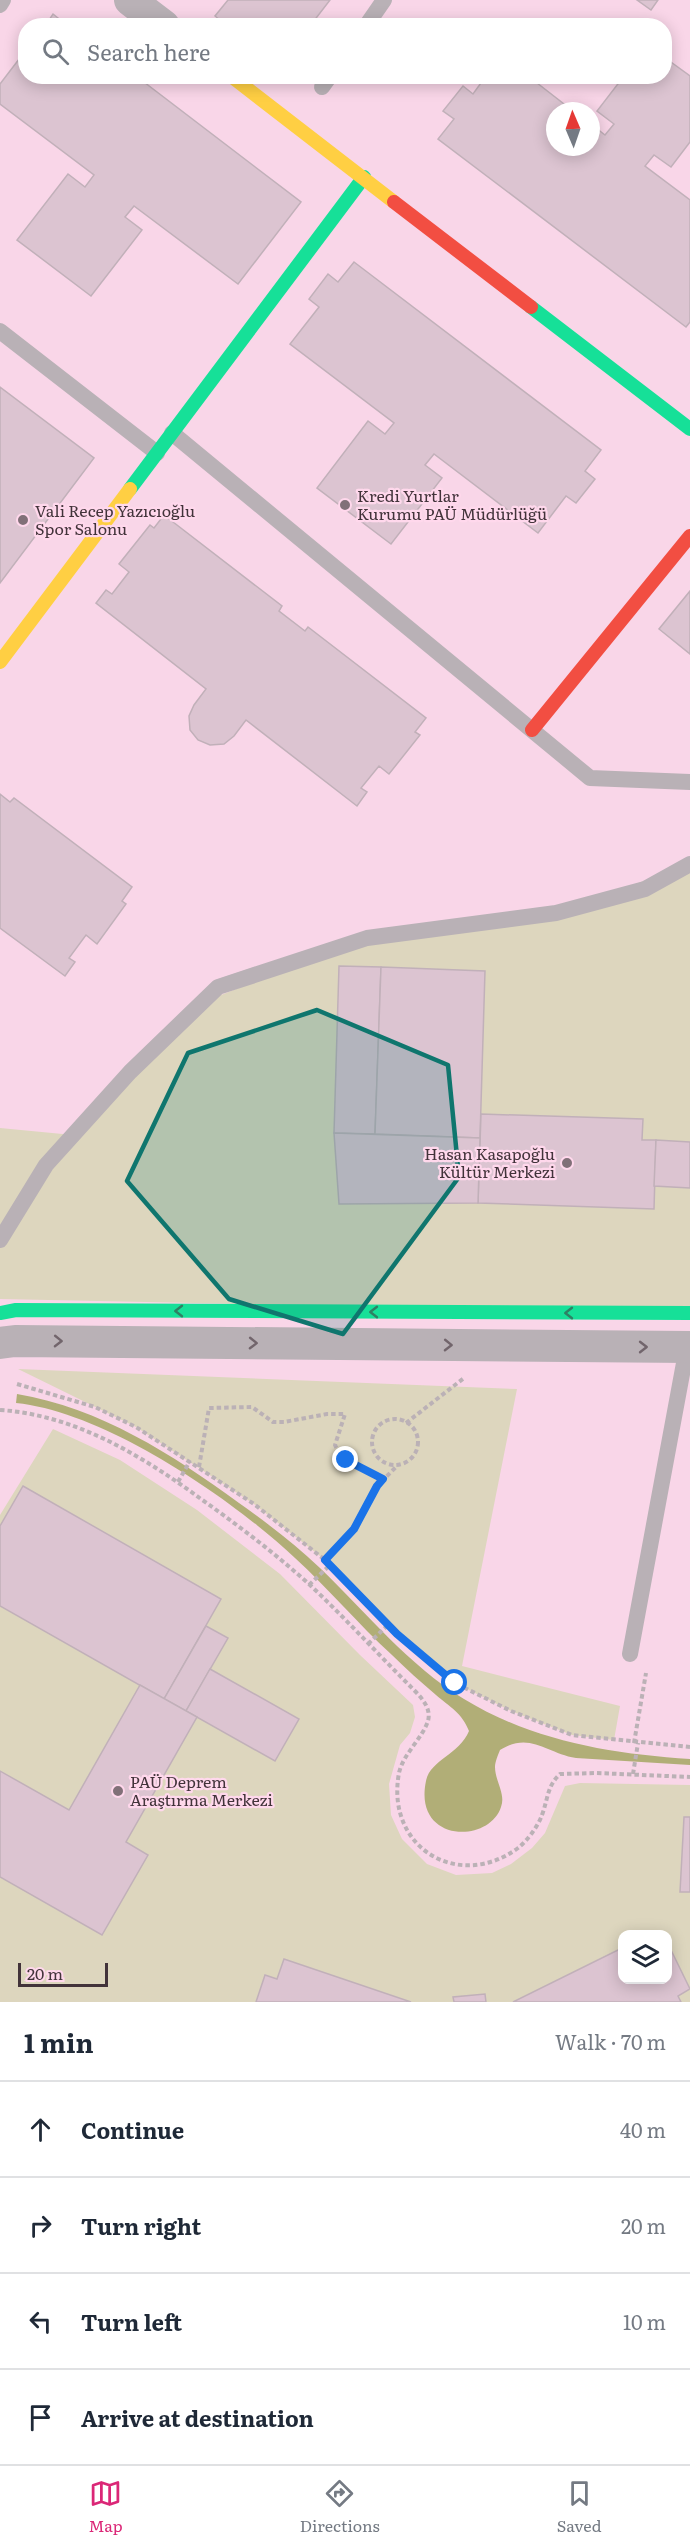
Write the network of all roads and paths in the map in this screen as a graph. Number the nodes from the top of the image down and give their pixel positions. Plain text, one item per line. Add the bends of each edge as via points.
1 (3, 0) edge
2 (130, 0) edge
3 (384, 0) edge
4 (0, 5) edge
5 (154, 18) edge
6 (372, 18) edge
7 (242, 84) edge
8 (364, 177) junction
9 (0, 331) edge
10 (690, 429) edge
11 (172, 433) junction
12 (157, 453) junction
13 (690, 536) edge
14 (0, 662) edge
15 (532, 730) junction
16 (690, 782) edge
17 (690, 864) edge
18 (0, 1240) edge
19 (0, 1312) edge
20 (690, 1313) edge
21 (689, 1338) edge
22 (0, 1343) edge
23 (472, 1378) dead end
24 (16, 1384) dead end
25 (0, 1410) edge
26 (406, 1423) junction
27 (190, 1461) junction
28 (397, 1465) junction
29 (198, 1467) junction
30 (383, 1479) junction
31 (177, 1482) junction
32 (325, 1560) junction
33 (330, 1565) junction
34 (309, 1585) junction
35 (388, 1625) junction
36 (368, 1644) junction
37 (630, 1654) dead end
38 (638, 1743) junction
39 (690, 1747) edge
40 (633, 1774) junction
41 (690, 1777) edge

1 - 4 lane
2 - 5 street
3 - 6 lane
7 - 8 street
8 - 10 street
8 - 11 street
9 - 12 lane
11 - 12 street
11 - 15 lane
12 - 14 street
13 - 15 street
15 - 16 lane via 590,778
17 - 18 lane via 645,889 556,913 367,938 218,987 130,1072 46,1165
20 -> 19 street
22 -> 21 street
21 - 37 lane
23 - 26 path via 462,1378
24 - 27 path via 95,1407
25 - 31 path via 68,1424 128,1450
26 - 28 path via 415,1430 418,1445 411,1459
26 - 28 path via 387,1421 373,1437 378,1457
27 - 29 path
27 - 31 path
28 - 30 path
29 - 30 path via 209,1408 252,1407 273,1422 345,1414 334,1445 346,1460
29 - 32 path via 254,1504
30 - 32 path via 354,1529
31 - 34 path via 252,1536
32 - 33 path
33 - 34 path
33 - 35 path
34 - 36 path
35 - 36 path
35 - 38 path via 455,1683 511,1711 572,1735
36 - 40 path via 423,1699 428,1709 428,1720 399,1771 398,1797 403,1825 422,1849 443,1863 494,1862 520,1847 534,1830 551,1784 560,1774
38 - 39 path
38 - 40 path
40 - 41 path

